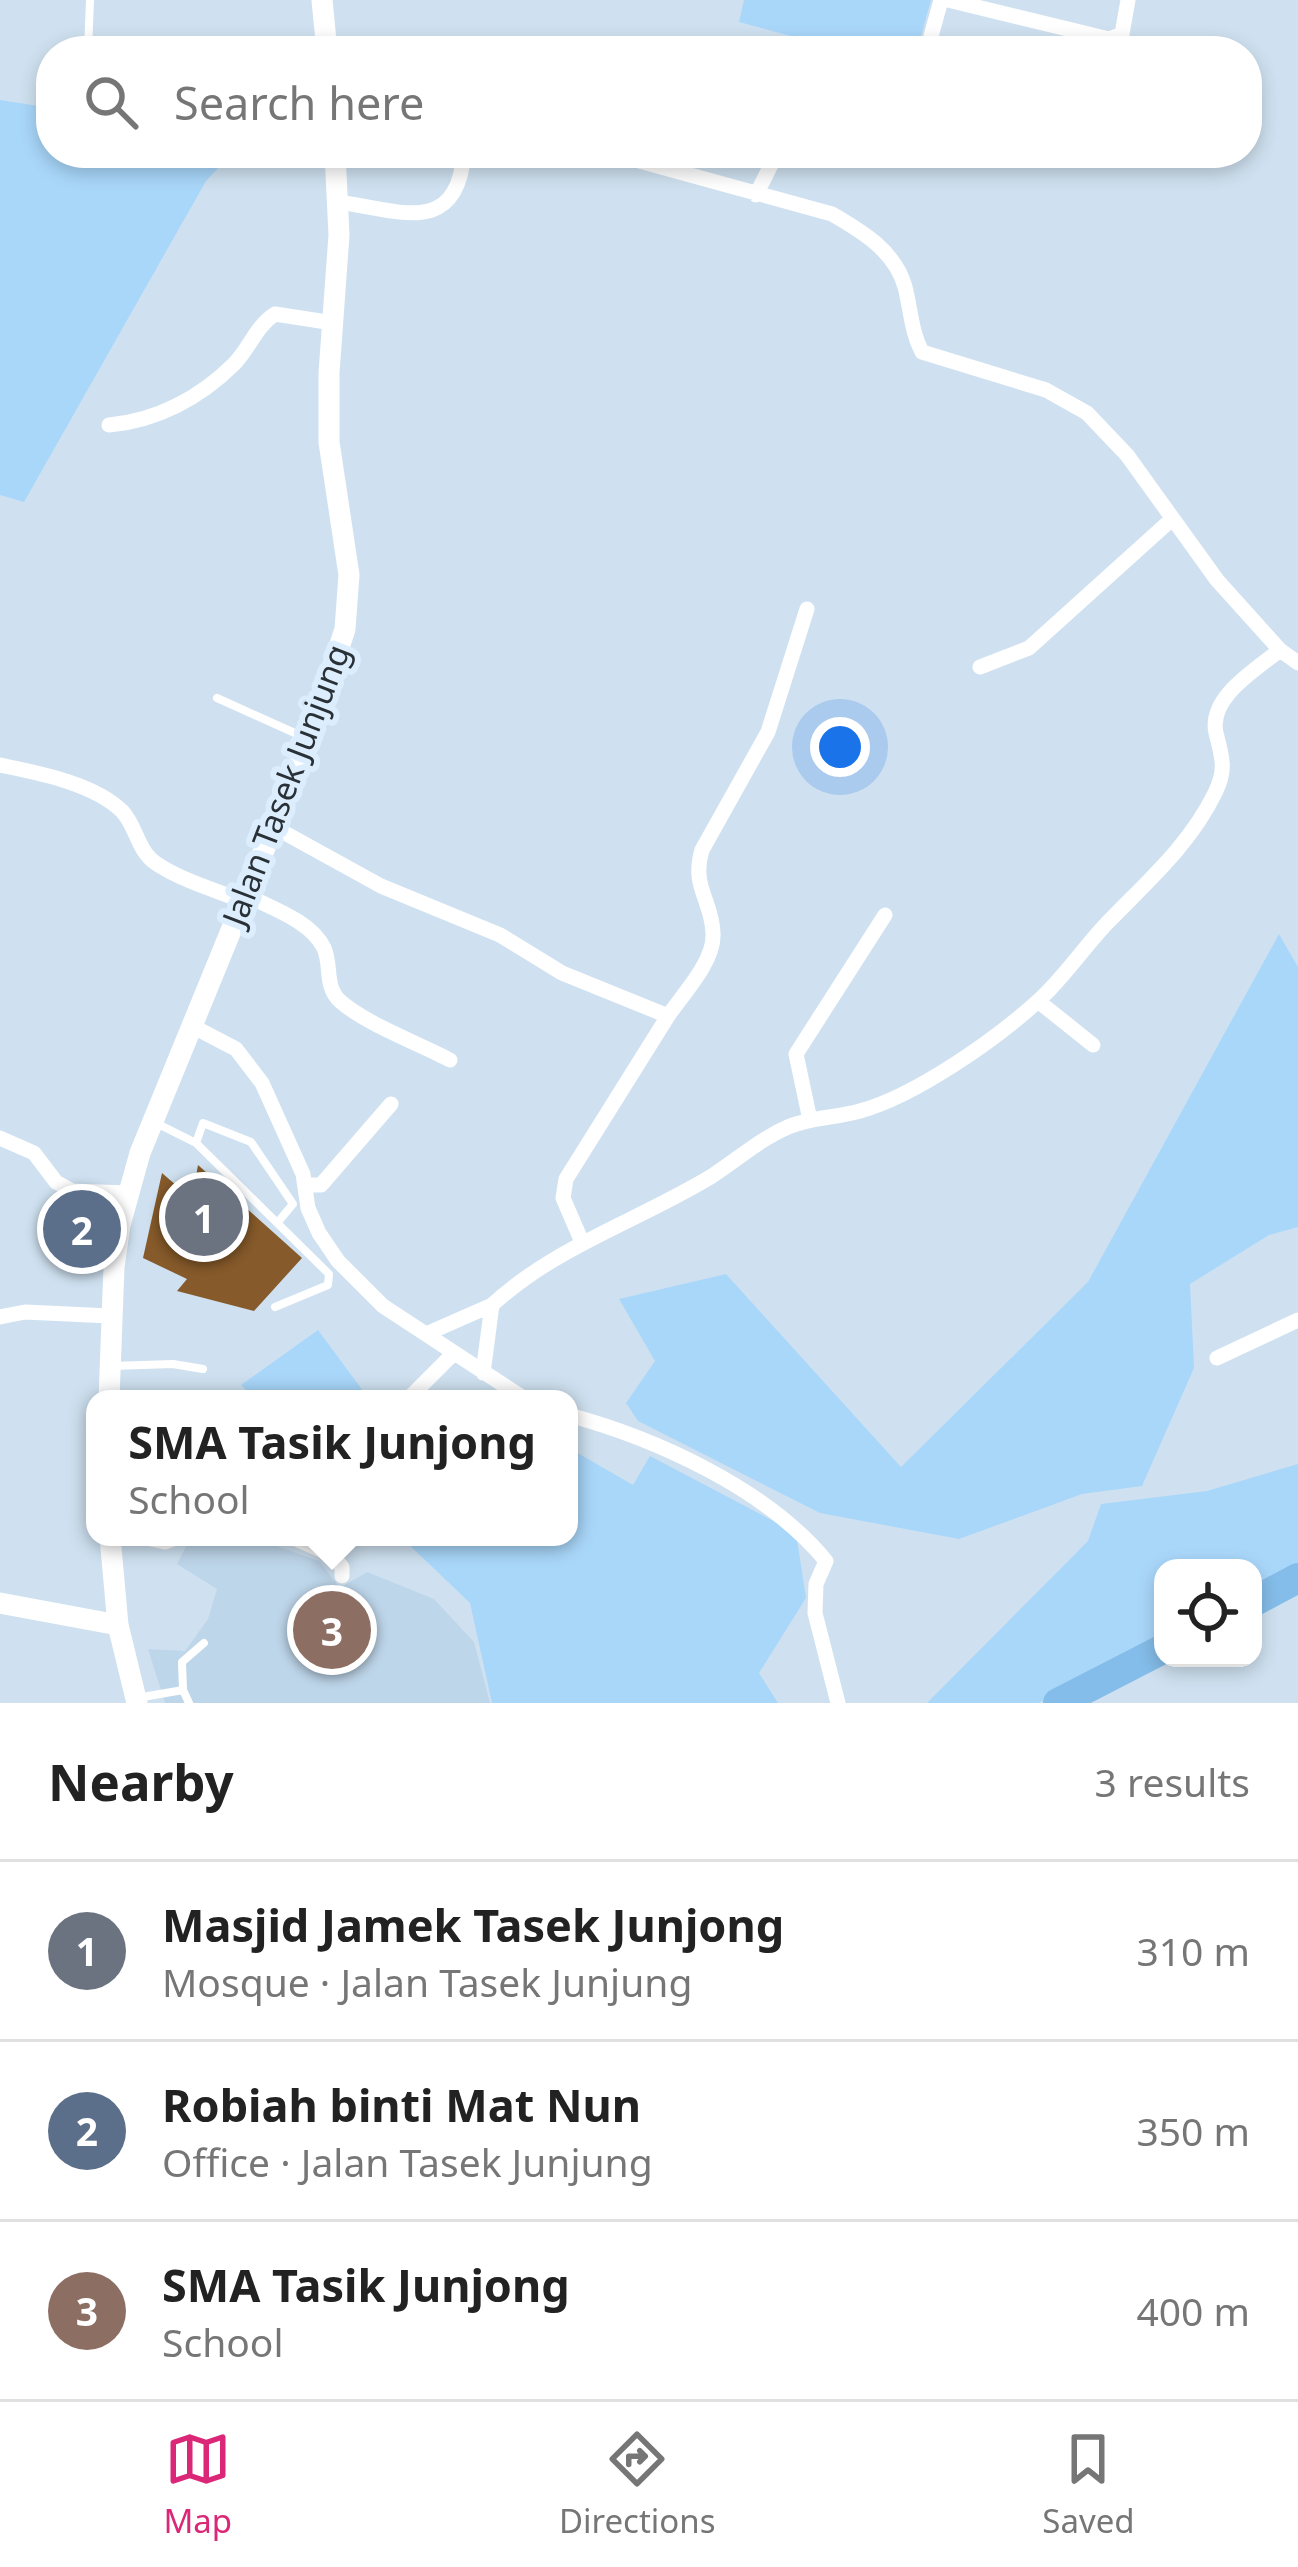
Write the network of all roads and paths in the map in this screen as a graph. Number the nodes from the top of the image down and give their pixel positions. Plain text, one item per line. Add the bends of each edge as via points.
1 (90, 0) edge
2 (322, 0) edge
3 (944, 0) edge
4 (1128, 0) edge
5 (89, 36) edge
6 (326, 36) edge
7 (932, 36) edge
8 (1096, 36) edge
9 (1117, 36) edge
10 (336, 168) edge
11 (461, 168) edge
12 (662, 168) edge
13 (770, 168) edge
14 (756, 195) junction
15 (338, 202) junction
16 (333, 323) junction
17 (109, 424) dead end
18 (1172, 519) junction
19 (807, 609) dead end
20 (1280, 650) junction
21 (1298, 663) edge
22 (980, 667) dead end
23 (217, 698) dead end
24 (309, 740) junction
25 (0, 765) edge
26 (274, 827) junction
27 (245, 898) junction
28 (885, 915) dead end
29 (1038, 1001) junction
30 (668, 1016) junction
31 (190, 1025) junction
32 (1093, 1045) dead end
33 (450, 1060) dead end
34 (391, 1104) dead end
35 (152, 1120) junction
36 (810, 1120) junction
37 (0, 1138) edge
38 (196, 1143) junction
39 (304, 1185) junction
40 (128, 1193) junction
41 (278, 1222) junction
42 (582, 1242) junction
43 (492, 1305) junction
44 (275, 1307) dead end
45 (110, 1316) junction
46 (0, 1317) edge
47 (1298, 1320) edge
48 (426, 1334) junction
49 (454, 1353) junction
50 (1217, 1358) dead end
51 (109, 1366) junction
52 (203, 1369) dead end
53 (483, 1373) junction
54 (110, 1390) edge
55 (418, 1390) edge
56 (510, 1390) edge
57 (578, 1417) edge
58 (111, 1546) edge
59 (310, 1546) edge
60 (342, 1576) dead end
61 (0, 1603) edge
62 (118, 1625) junction
63 (204, 1643) dead end
64 (183, 1690) junction
65 (136, 1701) edge
66 (837, 1702) edge
67 (189, 1703) edge

1 - 5 lane
2 - 6 main road
3 - 7 street
3 - 8 street
4 - 9 street
10 - 15 main road, Jalan Tasek Junjung
11 - 15 street via 457,191 417,216
12 - 14 street
13 - 14 street
14 - 18 street via 832,214 861,231 898,267 922,352 1046,390 1087,413
15 - 16 main road, Jalan Tasek Junjung
16 - 17 street via 275,314 235,364 168,412
16 - 24 main road, Jalan Tasek Junjung via 329,442 350,596
18 - 20 street
18 - 22 street via 1029,648
19 - 30 street via 768,733 702,850 697,868 712,946
20 - 21 street
20 - 29 street via 1219,708 1222,779 1190,835
23 - 24 lane
24 - 26 main road, Jalan Tasek Junjung
25 - 27 street via 106,798 158,865
26 - 27 main road, Jalan Tasek Junjung
26 - 30 street via 381,886 500,934 562,973
27 - 31 main road, Jalan Tasek Junjung
27 - 33 street via 309,928 323,947 336,998
28 - 36 street via 796,1054
29 - 32 street
29 - 36 street via 899,1096
30 - 42 street via 566,1179 563,1198
31 - 35 main road, Jalan Tasek Junjung
31 - 39 street via 236,1049 262,1083
34 - 39 street via 321,1185
35 - 38 lane
35 - 40 main road, Jalan Tasek Junjung
36 - 42 street
37 - 40 street via 34,1153 72,1191
38 - 41 lane
38 - 41 lane via 203,1124 251,1142 293,1204
39 - 48 street via 338,1261 382,1306
40 - 45 main road, Jalan Tasek Junjung
41 - 44 lane via 329,1274 328,1285
42 - 43 street
43 - 48 street
43 - 53 street
45 - 46 street
45 - 51 main road, Jalan Tasek Junjung
47 - 50 street
48 - 49 street
49 - 53 street
49 - 55 street
51 - 52 lane
51 - 54 main road, Jalan Tasek Junjung
53 - 56 street
57 - 66 street via 695,1463 796,1526 826,1561 815,1613
58 - 62 main road
59 - 60 street via 332,1556
61 - 62 main road
62 - 65 main road
63 - 64 lane via 182,1662
64 - 65 lane
64 - 67 lane

